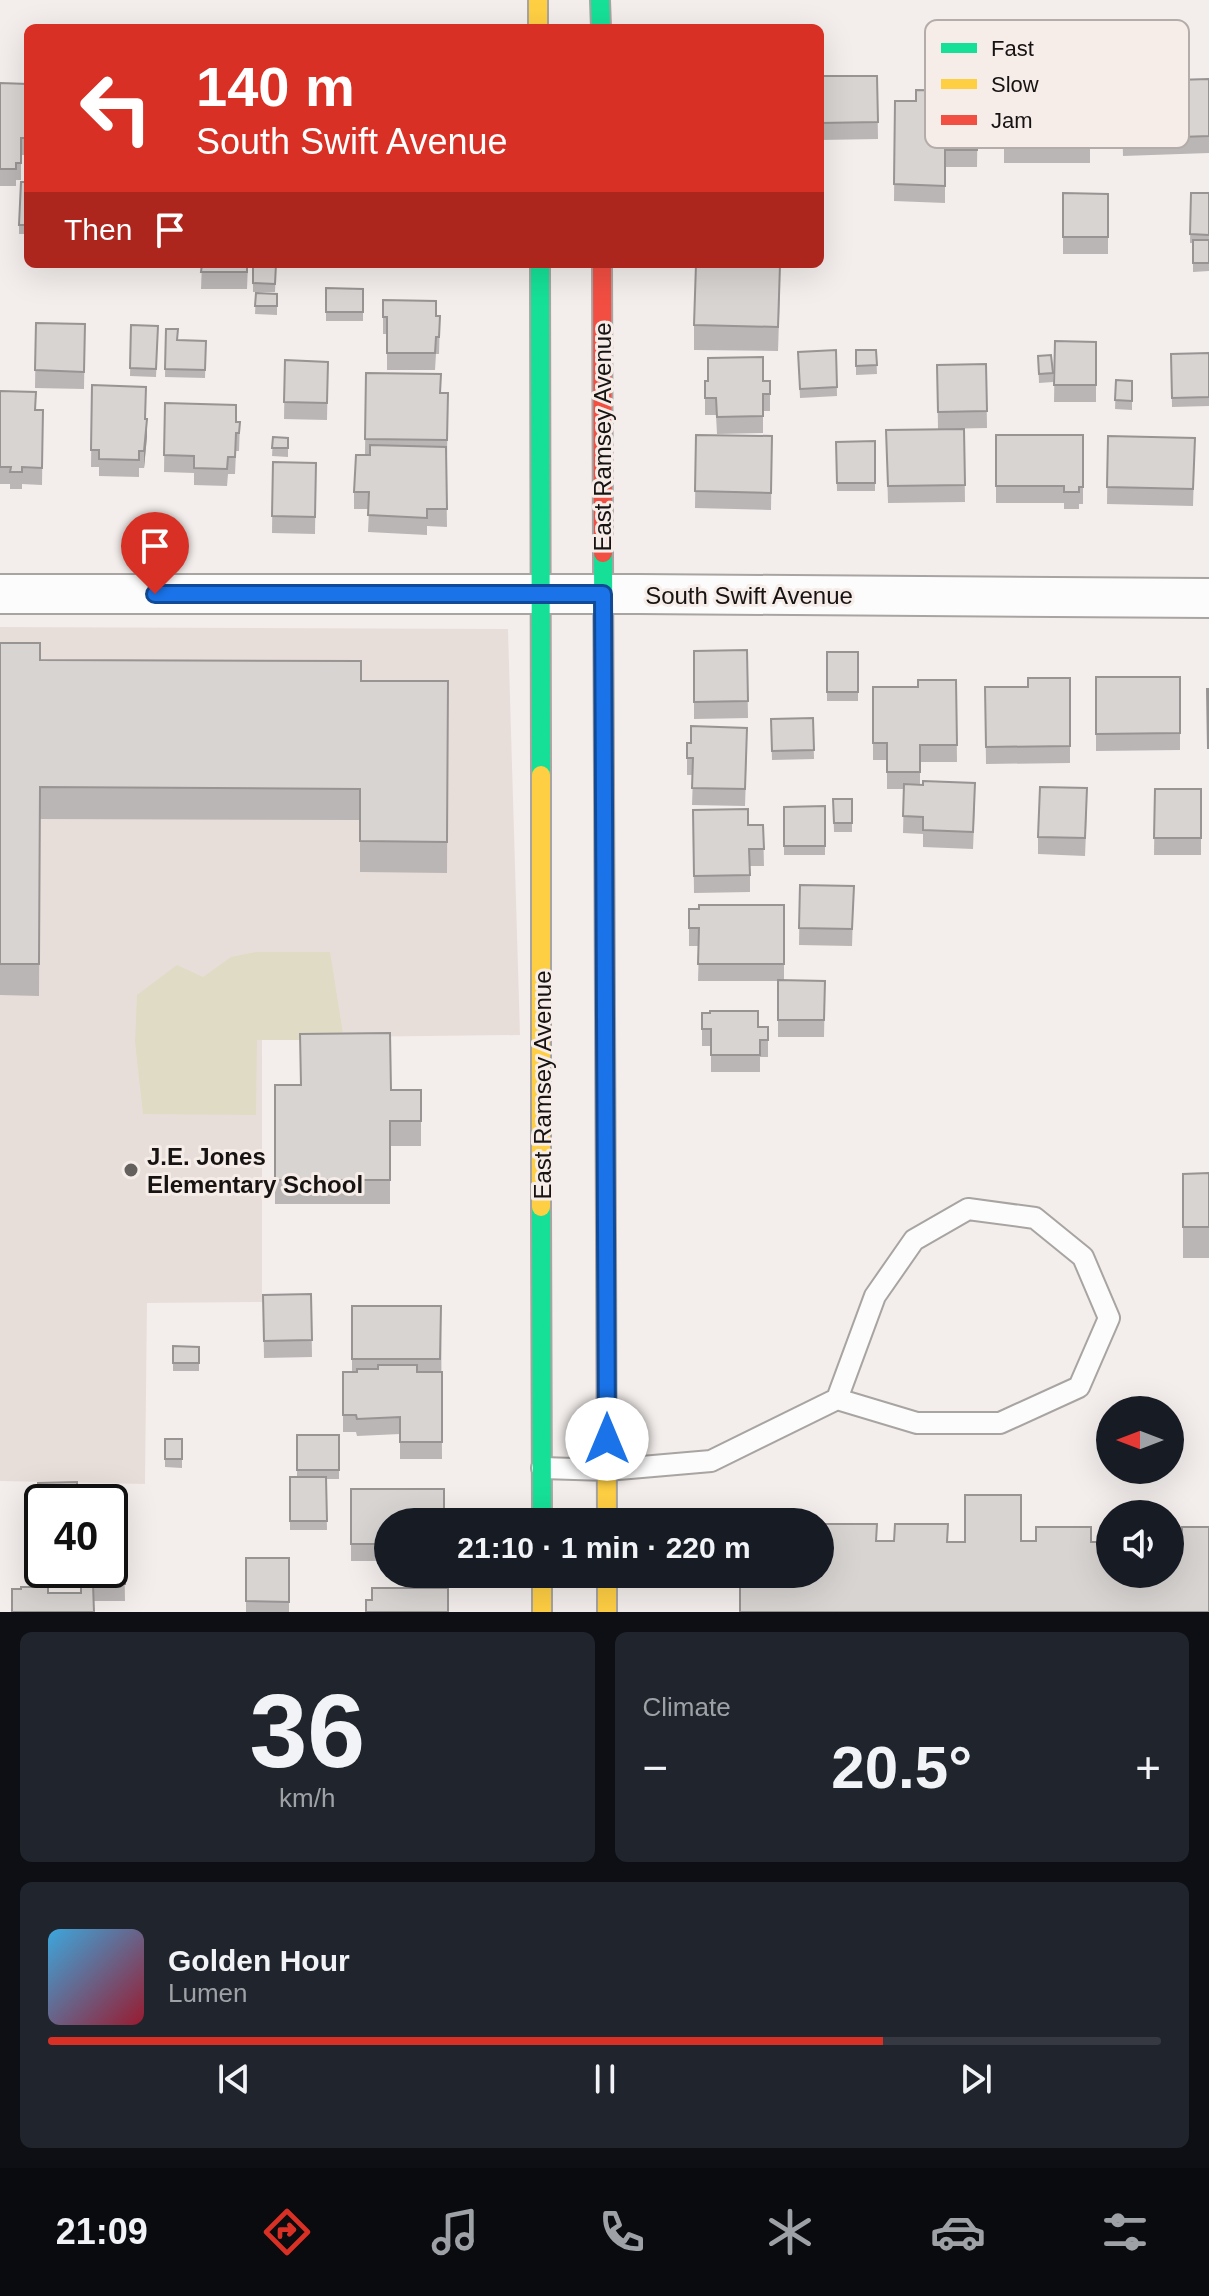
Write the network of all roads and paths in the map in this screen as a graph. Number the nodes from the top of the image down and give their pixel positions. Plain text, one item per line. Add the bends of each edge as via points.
1 (538, 0) edge
2 (600, 0) edge
3 (538, 24) edge
4 (601, 24) edge
5 (540, 268) edge
6 (602, 268) edge
7 (0, 594) edge
8 (603, 594) junction
9 (541, 595) junction
10 (1209, 598) edge
11 (837, 1399) junction
12 (542, 1468) junction
13 (607, 1470) junction
14 (542, 1508) edge
15 (607, 1508) edge
16 (542, 1588) edge
17 (607, 1588) edge
18 (542, 1612) edge
19 (607, 1612) edge

1 - 3 street
2 - 4 street
5 - 9 street, East Ramsey Avenue
6 - 8 street, East Ramsey Avenue
7 - 9 street, South Swift Avenue
8 - 9 street, South Swift Avenue
8 - 10 street, South Swift Avenue
8 - 13 street, East Ramsey Avenue
9 - 12 street, East Ramsey Avenue
11 - 11 lane via 875,1296 914,1240 941,1224 968,1209 1035,1218 1083,1257 1109,1318 1079,1387 1000,1423 917,1423
11 - 13 lane via 711,1461
12 - 13 lane
12 - 14 street, East Ramsey Avenue
13 - 15 street, East Ramsey Avenue
16 - 18 street
17 - 19 street

